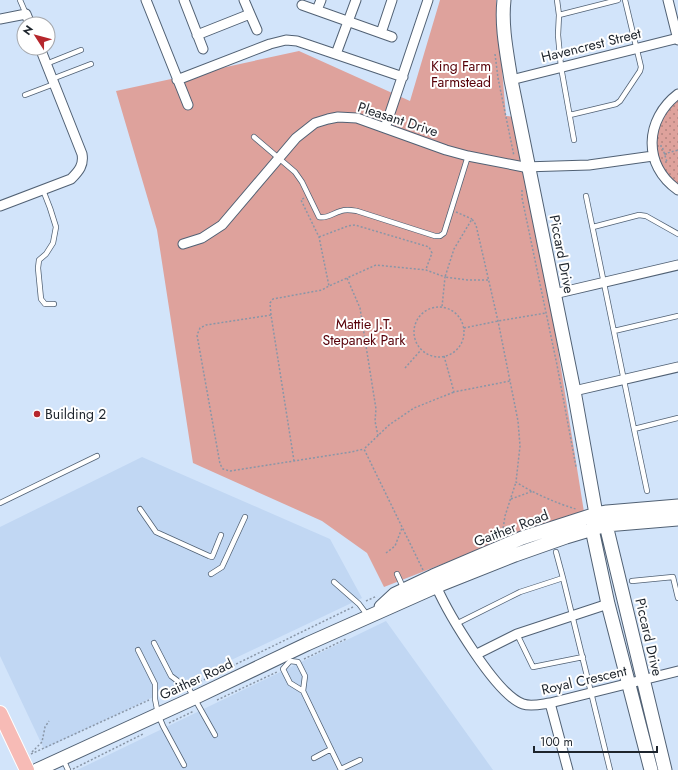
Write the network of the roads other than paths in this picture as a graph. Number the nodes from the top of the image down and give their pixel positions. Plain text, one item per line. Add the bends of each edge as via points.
1 (20, 0) edge
2 (146, 0) edge
3 (184, 0) edge
4 (244, 0) edge
5 (320, 0) edge
6 (356, 0) edge
7 (392, 0) edge
8 (428, 0) edge
9 (504, 0) edge
10 (557, 0) edge
11 (618, 0) edge
12 (625, 0) edge
13 (668, 0) edge
14 (302, 5) dead end
15 (317, 10) junction
16 (26, 14) joint
17 (250, 14) junction
18 (559, 15) junction
19 (0, 19) edge
20 (348, 22) junction
21 (257, 30) dead end
22 (381, 33) junction
23 (197, 35) junction
24 (392, 37) dead end
25 (678, 38) edge
26 (636, 48) junction
27 (203, 49) dead end
28 (81, 50) dead end
29 (336, 54) junction
30 (43, 56) edge
31 (46, 64) junction
32 (91, 64) dead end
33 (561, 67) junction
34 (402, 76) junction
35 (177, 80) junction
36 (511, 80) junction
37 (53, 81) junction
38 (678, 94) edge
39 (25, 95) dead end
40 (188, 105) dead end
41 (570, 115) junction
42 (385, 128) junction
43 (254, 137) dead end
44 (574, 140) dead end
45 (468, 156) junction
46 (653, 156) junction
47 (279, 158) junction
48 (529, 167) junction
49 (43, 190) junction
50 (678, 190) edge
51 (586, 196) dead end
52 (0, 206) edge
53 (593, 227) junction
54 (678, 234) edge
55 (183, 244) dead end
56 (678, 265) edge
57 (604, 283) junction
58 (554, 294) junction
59 (54, 304) dead end
60 (678, 316) edge
61 (614, 331) junction
62 (678, 367) edge
63 (624, 380) junction
64 (574, 391) junction
65 (678, 418) edge
66 (634, 429) junction
67 (97, 456) dead end
68 (647, 491) dead end
69 (0, 503) edge
70 (678, 506) edge
71 (140, 509) dead end
72 (596, 514) junction
73 (245, 517) dead end
74 (678, 519) edge
75 (606, 525) junction
76 (592, 529) junction
77 (221, 535) dead end
78 (556, 552) dead end
79 (211, 574) dead end
80 (398, 574) dead end
81 (563, 578) junction
82 (632, 581) dead end
83 (334, 582) dead end
84 (436, 586) junction
85 (406, 589) junction
86 (678, 598) edge
87 (608, 604) junction
88 (573, 616) junction
89 (368, 617) junction
90 (456, 624) junction
91 (517, 634) junction
92 (154, 643) dead end
93 (138, 650) dead end
94 (477, 654) junction
95 (288, 657) junction
96 (583, 657) junction
97 (678, 671) edge
98 (643, 680) junction
99 (629, 684) junction
100 (303, 691) junction
101 (592, 693) junction
102 (197, 703) junction
103 (550, 703) junction
104 (0, 713) edge
105 (161, 720) junction
106 (215, 735) dead end
107 (332, 749) junction
108 (62, 758) junction
109 (314, 758) dead end
110 (360, 760) dead end
111 (184, 765) dead end
112 (27, 770) edge
113 (37, 770) edge
114 (68, 770) edge
115 (341, 770) edge
116 (568, 770) edge
117 (610, 770) edge
118 (650, 770) edge
119 (665, 770) edge

1 - 16 lane
2 - 35 street
3 - 23 street
4 - 17 street
5 - 15 street
6 - 20 street
7 - 22 street
8 - 34 street
9 - 36 street, Piccard Drive via 504,34
10 - 18 lane
11 - 18 lane
12 - 26 lane
13 - 25 street
14 - 15 street
15 - 20 street
16 - 19 street
17 - 21 street
17 - 23 street
18 - 33 lane
20 - 22 street
20 - 29 street
22 - 24 street
23 - 27 street
25 - 26 street, Havencrest Street
26 - 33 street, Havencrest Street
26 - 41 lane via 640,71 620,101
28 - 31 lane
29 - 34 street
29 - 35 street via 298,41 281,41
30 - 31 street
31 - 37 street
32 - 37 lane
33 - 36 street, Havencrest Street
33 - 41 lane
34 - 42 street
35 - 40 street
36 - 48 street, Piccard Drive
37 - 39 lane
37 - 49 street via 82,154 83,163 79,172 71,179
38 - 46 street via 662,109 656,120 652,139
41 - 44 lane
42 - 45 street, Pleasant Drive
42 - 47 street, Pleasant Drive via 357,118 328,118 315,123 296,138
43 - 47 lane
45 - 47 lane via 444,233 440,236 357,211 342,210 325,218 319,217 302,182
45 - 48 street, Pleasant Drive
46 - 48 street, Pleasant Drive via 589,165
46 - 50 street via 661,173
47 - 55 street, Pleasant Drive via 222,225 202,238
48 - 58 street, Piccard Drive
49 - 52 street
49 - 59 lane via 56,227 53,243 39,260 39,288 45,304
51 - 53 lane
53 - 54 lane via 639,215 646,216
53 - 57 lane
56 - 57 street
57 - 58 street
57 - 61 lane
58 - 64 street, Piccard Drive
60 - 61 lane
61 - 63 lane
62 - 63 street
63 - 64 street
63 - 66 lane
64 - 72 street, Piccard Drive
65 - 66 lane
66 - 68 lane
67 - 69 lane
70 - 72 street, Gaither Road
71 - 77 lane via 156,532 212,557
72 - 75 street, Piccard Drive
72 - 76 street, Piccard Drive
72 - 85 street, Gaither Road via 522,538
73 - 79 lane via 222,567
74 - 75 street, Gaither Road
75 - 76 street, Gaither Road
75 - 98 street, Piccard Drive
76 - 84 street, Gaither Road via 515,555
76 - 87 street, Piccard Drive
78 - 81 lane
80 - 85 lane
81 - 88 lane
81 - 90 lane via 520,592
82 - 86 lane via 673,578
83 - 89 lane via 359,604
84 - 89 street, Gaither Road
84 - 90 street, Royal Crescent
85 - 89 street, Gaither Road via 395,594
87 - 88 street
87 - 99 street, Piccard Drive
88 - 91 street
88 - 96 lane
89 - 95 street, Gaither Road
90 - 94 street, Royal Crescent
91 - 94 street
91 - 96 lane via 533,667
92 - 102 lane via 171,676 188,687
93 - 105 lane via 155,684 155,699
94 - 103 street, Royal Crescent via 499,685 513,699 529,705
95 - 100 lane via 298,662 305,676
95 - 100 lane via 282,669 290,683
95 - 102 street, Gaither Road
96 - 101 lane
97 - 98 street, Royal Crescent
98 - 99 street, Royal Crescent
98 - 119 street, Piccard Drive
99 - 101 street, Royal Crescent
99 - 118 street, Piccard Drive
100 - 107 lane
101 - 103 street, Royal Crescent
101 - 117 lane
102 - 105 street, Gaither Road
102 - 106 lane
103 - 116 street
104 - 112 main road
105 - 108 street, Gaither Road
105 - 111 lane
107 - 109 lane
107 - 115 lane
108 - 113 street, Gaither Road
108 - 114 lane
110 - 115 lane

